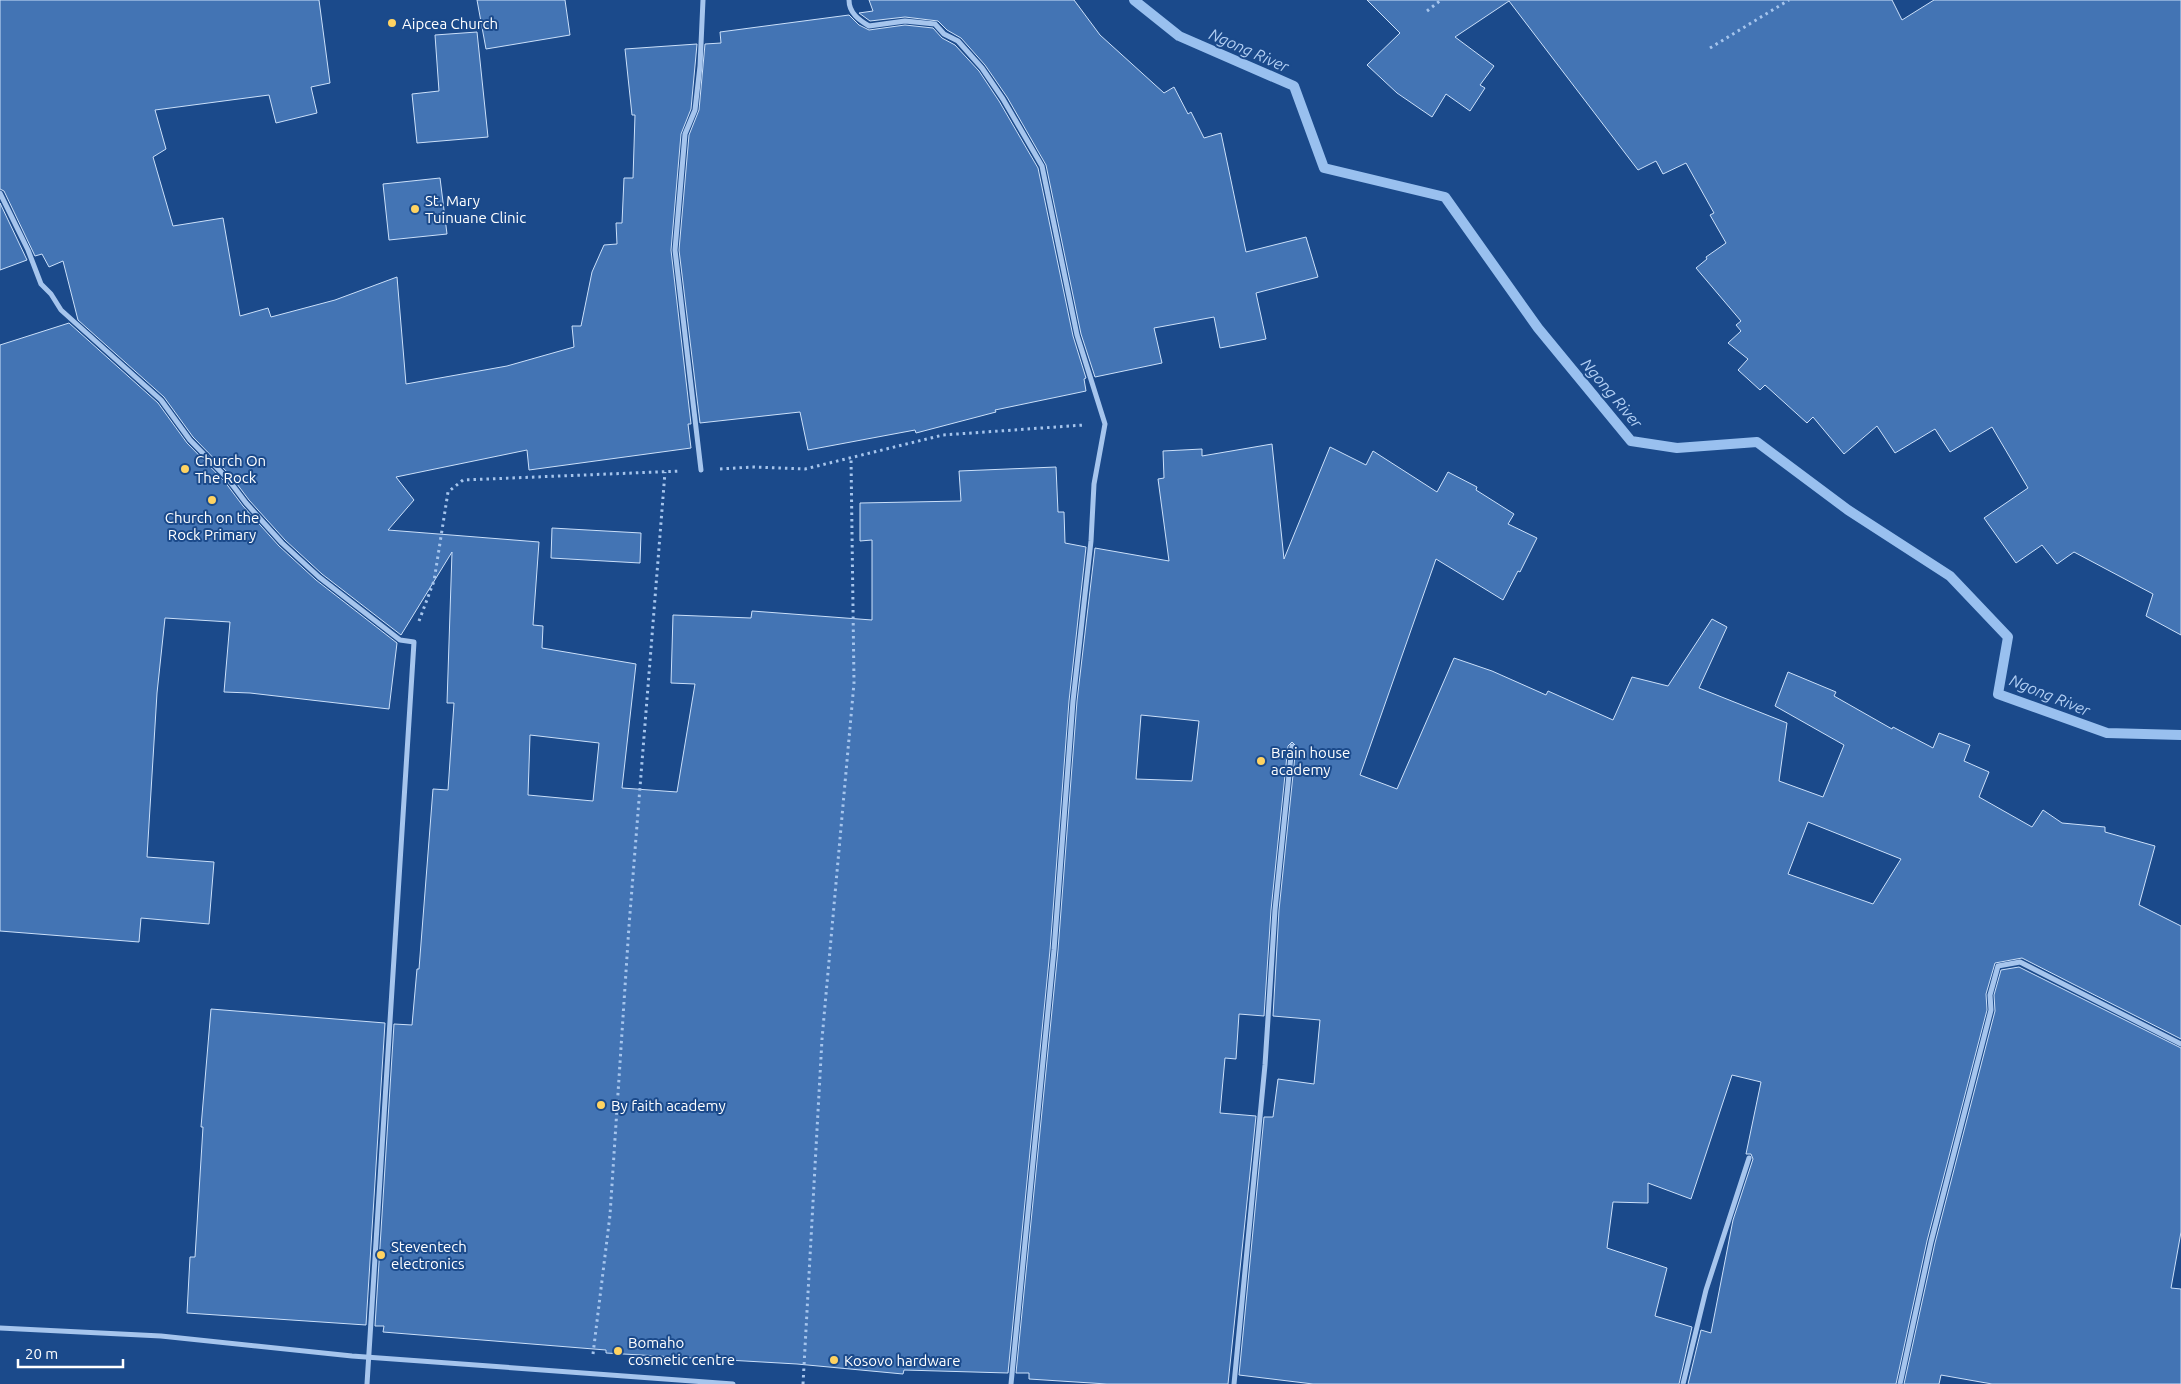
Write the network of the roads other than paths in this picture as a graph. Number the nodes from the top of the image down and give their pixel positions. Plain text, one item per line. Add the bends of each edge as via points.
1 (703, 0) edge
2 (849, 0) edge
3 (0, 193) edge
4 (702, 470) dead end
5 (1292, 746) dead end
6 (2181, 1044) edge
7 (1749, 1158) dead end
8 (0, 1328) edge
9 (369, 1357) junction
10 (367, 1384) edge
11 (733, 1384) edge
12 (1011, 1384) edge
13 (1234, 1384) edge
14 (1682, 1384) edge
15 (1900, 1384) edge

1 - 4 street via 700,66 695,110 685,134 675,250
2 - 12 street via 855,17 868,26 905,21 935,24 944,34 958,41 1003,99 1042,166 1077,335 1105,424 1094,484 1054,950
3 - 9 street via 41,284 61,310 161,400 190,440 282,543 319,577 400,640 414,642
5 - 13 street
6 - 15 street via 2020,962 1998,966 1990,995 1991,1010 1931,1242
7 - 14 street via 1706,1290
8 - 9 street via 161,1336
9 - 10 street
9 - 11 street

